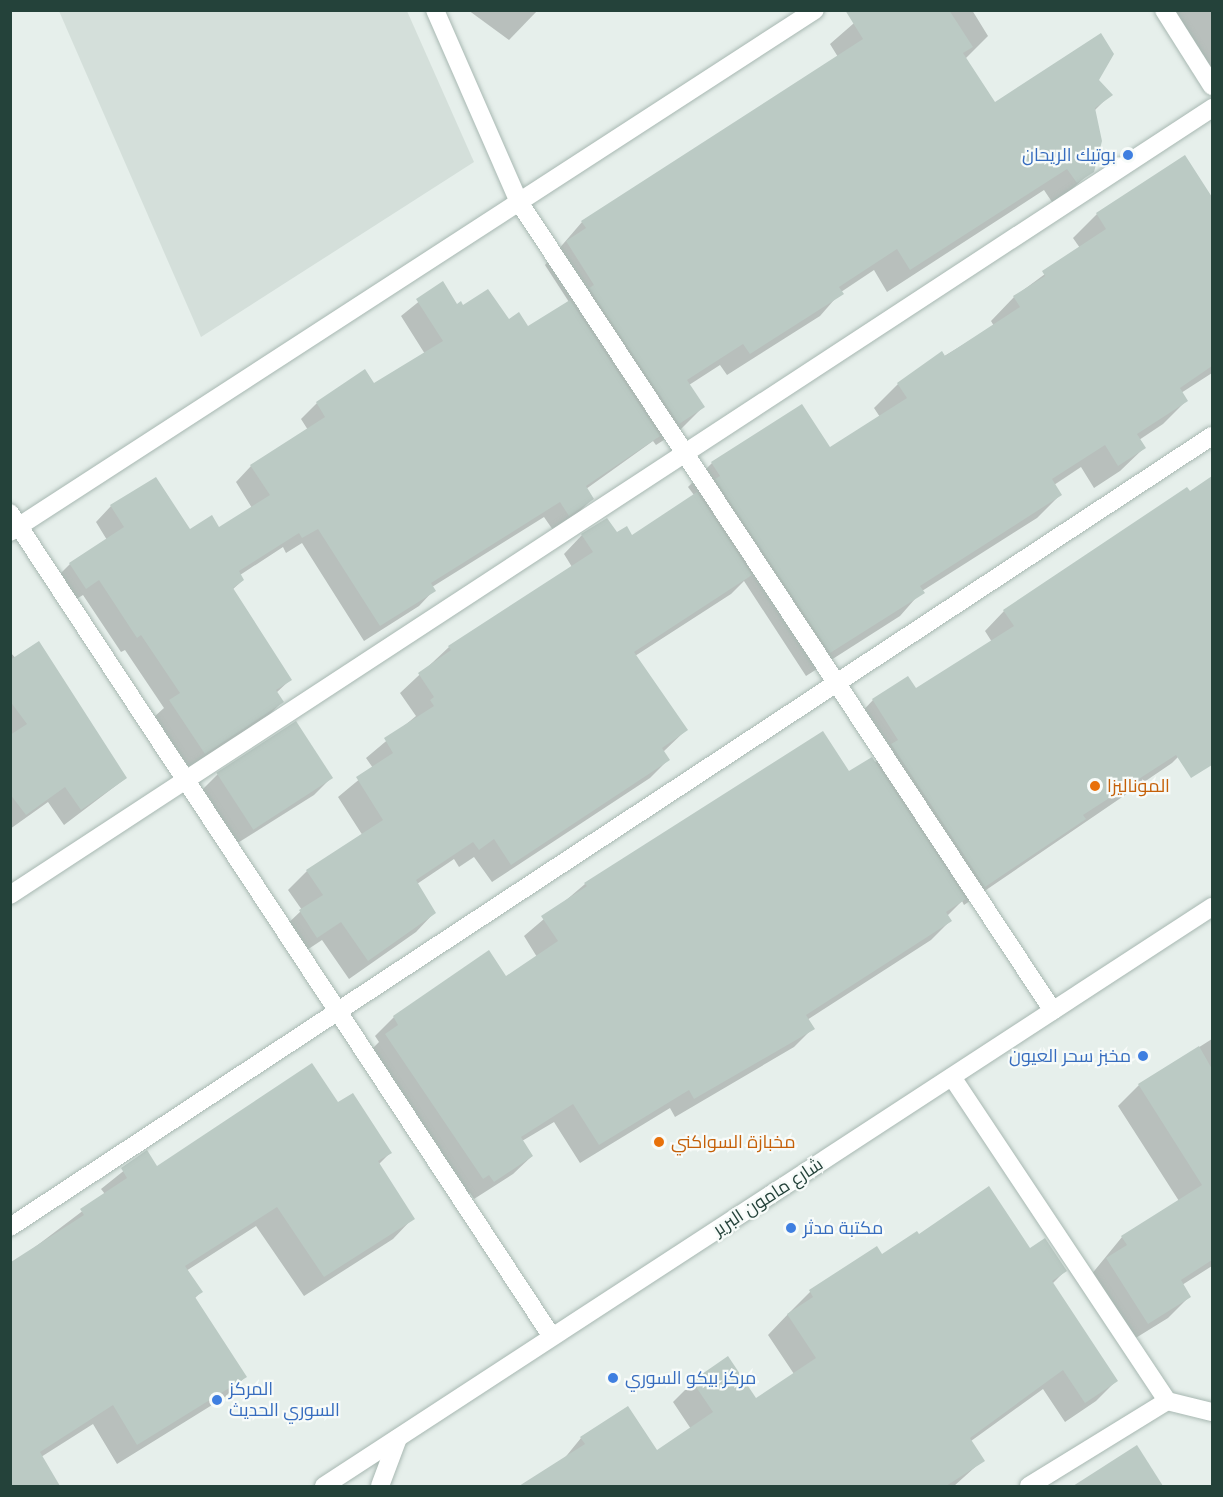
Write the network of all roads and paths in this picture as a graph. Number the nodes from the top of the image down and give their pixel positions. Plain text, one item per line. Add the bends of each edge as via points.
1 (435, 10) edge
2 (815, 10) edge
3 (1164, 10) edge
4 (1212, 87) edge
5 (1212, 108) edge
6 (519, 202) junction
7 (1212, 436) edge
8 (686, 453) junction
9 (13, 524) edge
10 (837, 684) junction
11 (186, 781) junction
12 (10, 896) edge
13 (1212, 907) edge
14 (1053, 1011) junction
15 (338, 1012) junction
16 (952, 1077) junction
17 (10, 1227) edge
18 (552, 1338) junction
19 (1167, 1401) junction
20 (1212, 1412) edge
21 (398, 1438) junction
22 (324, 1486) edge
23 (380, 1486) edge
24 (1029, 1486) edge

1 - 6 street
2 - 6 street
3 - 4 street
5 - 8 street
6 - 8 street
6 - 9 street
7 - 10 street
8 - 10 street
8 - 11 street
9 - 11 street
10 - 14 street
10 - 15 street
11 - 12 street
11 - 15 street
13 - 14 street, شارع مامون البرير
14 - 16 street, شارع مامون البرير
15 - 17 street
15 - 18 street
16 - 18 street, شارع مامون البرير
16 - 19 street
18 - 21 street, شارع مامون البرير
19 - 20 street
19 - 24 street
21 - 22 street, شارع مامون البرير
21 - 23 street

